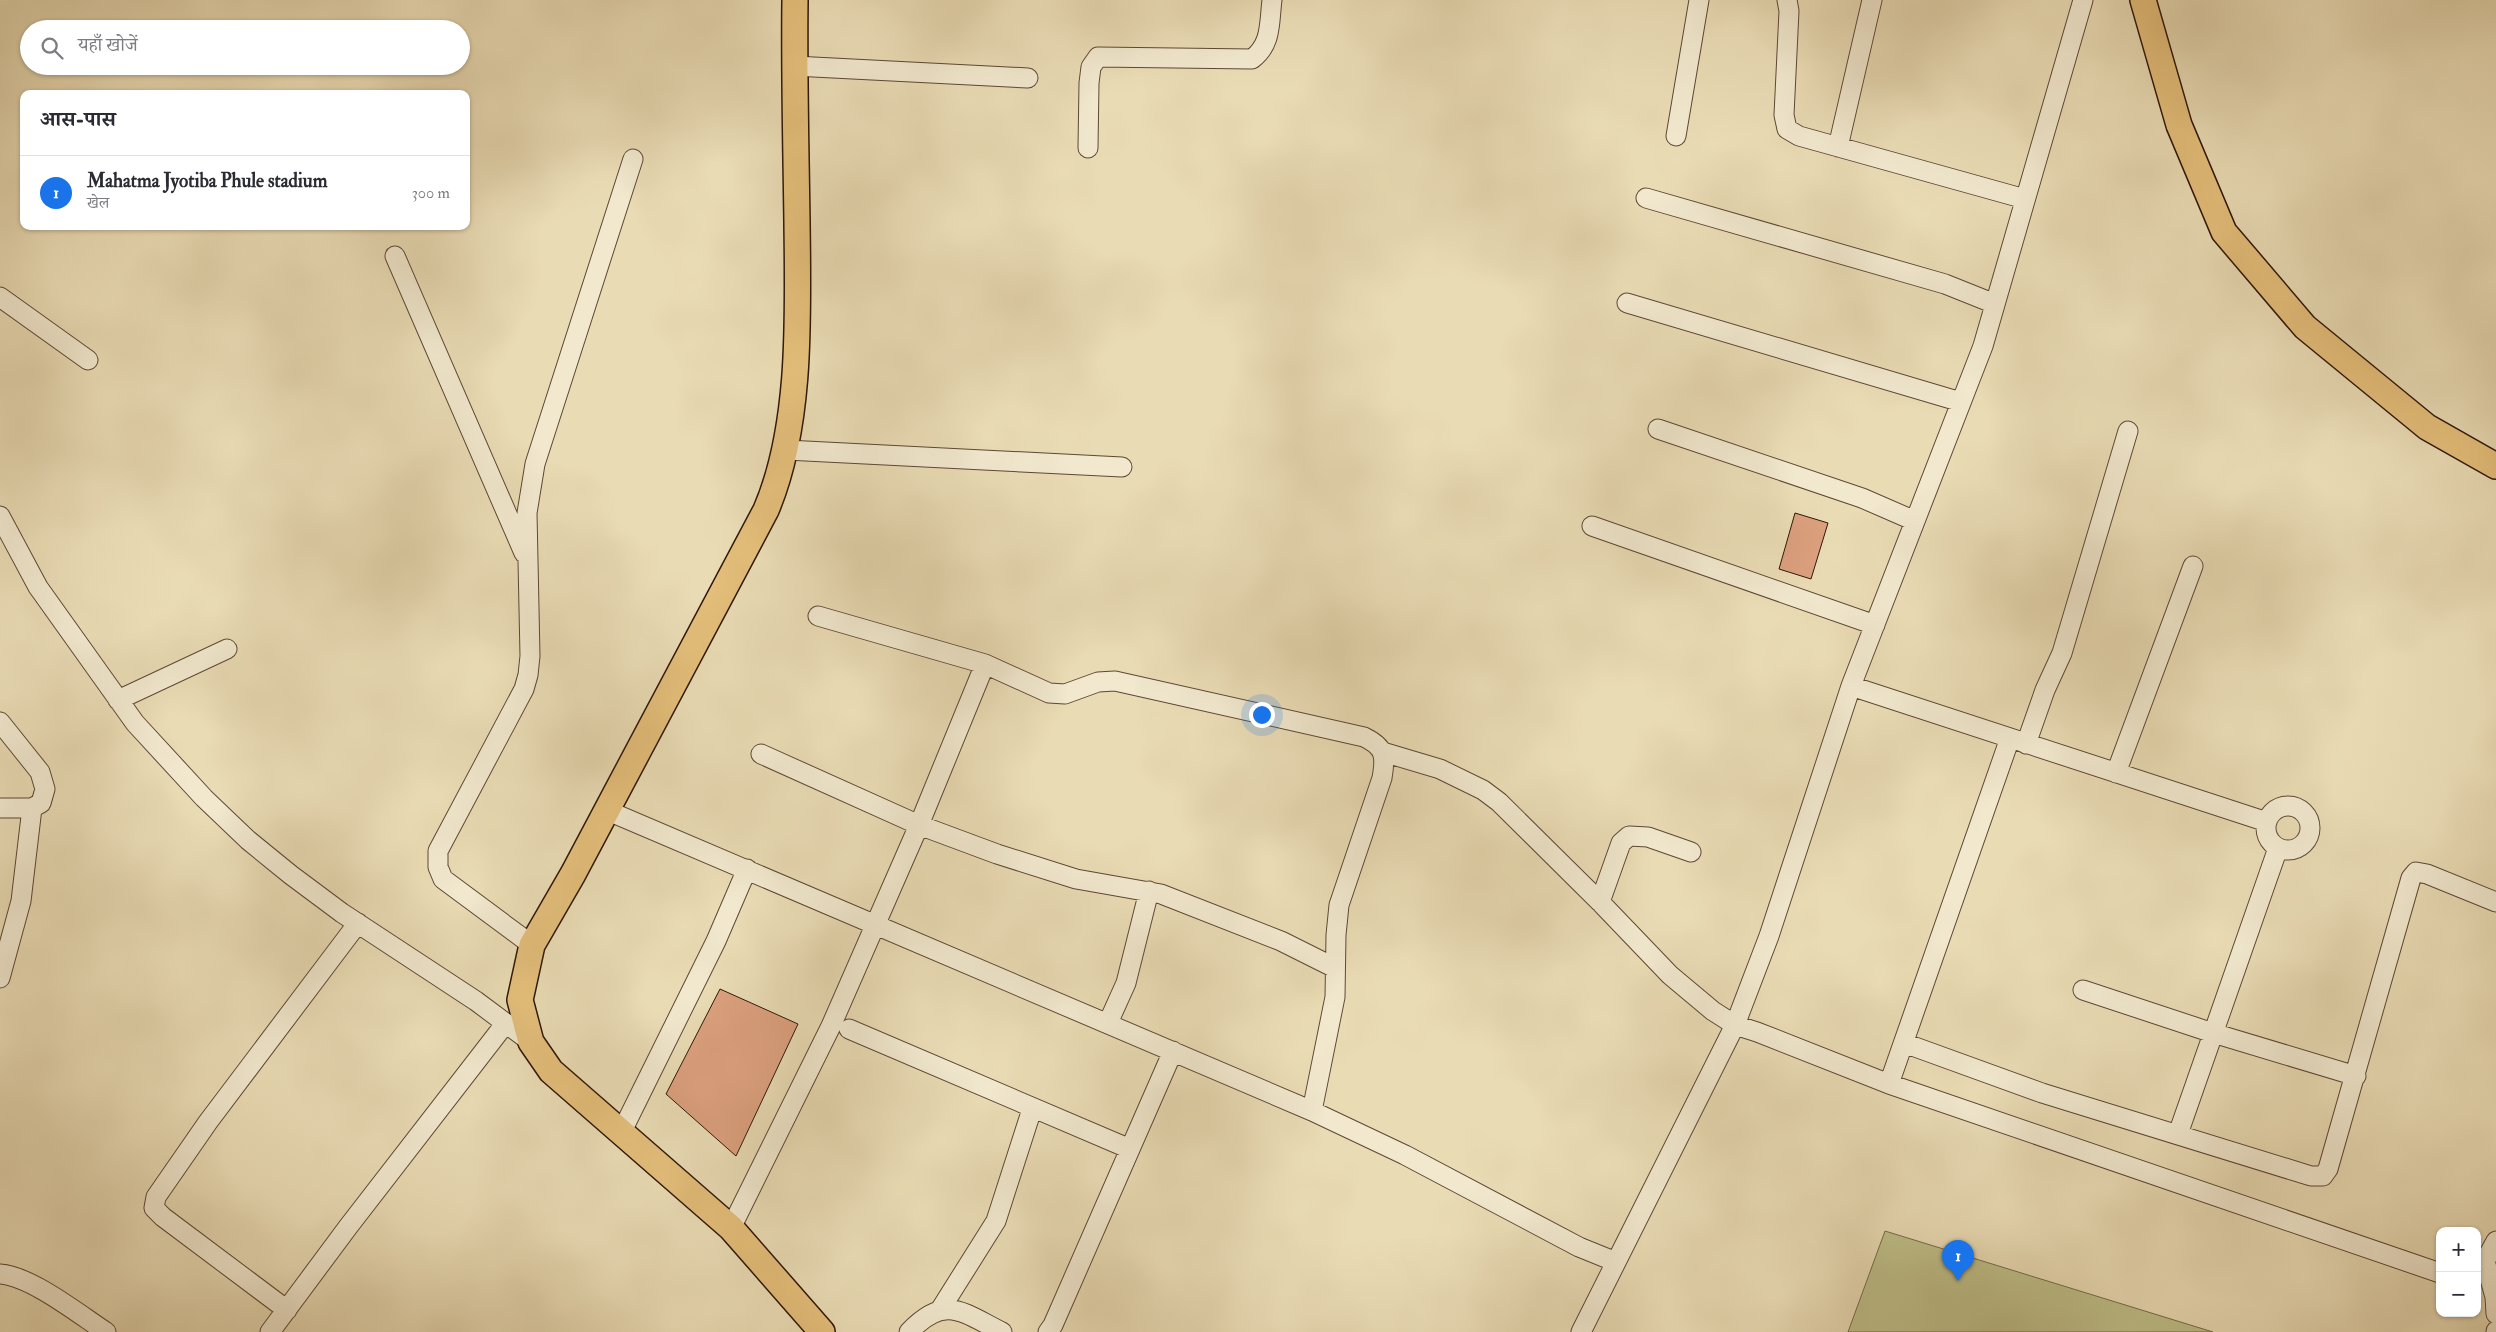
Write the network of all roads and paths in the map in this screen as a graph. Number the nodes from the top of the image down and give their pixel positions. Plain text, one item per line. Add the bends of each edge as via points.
1 (795, 0) edge
2 (1272, 0) edge
3 (1699, 0) edge
4 (1787, 0) edge
5 (1872, 0) edge
6 (2083, 0) edge
7 (2143, 0) edge
8 (794, 66) junction
9 (1028, 78) dead end
10 (1676, 136) dead end
11 (1838, 147) junction
12 (1088, 148) dead end
13 (634, 159) dead end
14 (1646, 198) dead end
15 (2025, 199) junction
16 (395, 256) dead end
17 (0, 297) edge
18 (1627, 303) dead end
19 (1995, 304) junction
20 (88, 360) dead end
21 (1961, 402) junction
22 (1658, 429) dead end
23 (2128, 431) dead end
24 (786, 450) junction
25 (2496, 466) edge
26 (1122, 467) dead end
27 (0, 516) edge
28 (1915, 521) junction
29 (1592, 526) dead end
30 (528, 561) junction
31 (2193, 566) dead end
32 (818, 616) dead end
33 (1875, 624) junction
34 (227, 649) dead end
35 (985, 664) junction
36 (1851, 686) junction
37 (118, 700) junction
38 (0, 722) edge
39 (2018, 741) junction
40 (1383, 752) junction
41 (761, 754) dead end
42 (2116, 773) junction
43 (0, 808) edge
44 (32, 808) junction
45 (606, 810) junction
46 (2267, 822) junction
47 (919, 825) junction
48 (2278, 848) junction
49 (1691, 852) dead end
50 (747, 869) junction
51 (1149, 891) junction
52 (1600, 902) junction
53 (2496, 902) edge
54 (358, 923) junction
55 (875, 924) junction
56 (532, 945) junction
57 (1335, 968) junction
58 (0, 978) edge
59 (2083, 990) dead end
60 (1108, 1023) junction
61 (506, 1024) junction
62 (1735, 1026) junction
63 (849, 1029) dead end
64 (2213, 1034) junction
65 (531, 1042) junction
66 (1904, 1043) junction
67 (1172, 1051) junction
68 (2356, 1076) junction
69 (1889, 1084) junction
70 (1032, 1109) junction
71 (1312, 1111) junction
72 (622, 1133) junction
73 (2178, 1134) junction
74 (1130, 1149) junction
75 (731, 1228) junction
76 (2496, 1241) edge
77 (1616, 1262) junction
78 (2481, 1264) edge
79 (2437, 1272) edge
80 (0, 1274) edge
81 (940, 1310) junction
82 (2496, 1314) edge
83 (281, 1324) edge
84 (106, 1332) edge
85 (822, 1332) edge
86 (909, 1332) edge
87 (1002, 1332) edge
88 (1048, 1332) edge
89 (1581, 1332) edge

1 - 8 main road
2 - 12 street via 1264,51 1252,59 1098,57 1090,67
3 - 10 street
4 - 11 street via 1784,121 1792,133
5 - 11 street
6 - 15 street
7 - 25 main road via 2179,125 2224,232 2305,327 2427,427
8 - 9 street
8 - 24 main road via 798,301
11 - 15 street
13 - 30 street via 535,464 527,513
14 - 19 street via 1945,284
15 - 19 street
16 - 30 street
17 - 20 street
18 - 21 street
19 - 21 street
21 - 28 street
22 - 28 street via 1862,498
23 - 39 street via 2062,653
24 - 26 street
24 - 45 main road via 766,510
27 - 37 street via 38,587
28 - 33 street
29 - 33 street
30 - 56 street via 530,656 524,689 442,842 438,851 438,867 443,879
31 - 42 street
32 - 35 street
33 - 36 street
34 - 37 street
35 - 40 street via 1049,692 1066,694 1098,682 1115,681 1364,737 1377,743
35 - 47 street
36 - 39 street
36 - 62 street via 1769,936
37 - 54 street via 198,791 248,840
38 - 44 street via 40,772 45,788 42,803
39 - 42 street
39 - 66 street
40 - 52 street via 1440,769 1483,790 1500,802
40 - 57 street via 1382,778 1339,904
41 - 47 street
42 - 46 street
43 - 44 street
44 - 58 street via 20,901
45 - 50 street
45 - 56 main road
46 - 48 street via 2268,837
46 - 48 street via 2281,807 2295,807 2307,816 2310,830 2305,843 2293,850
47 - 51 street via 1076,879
47 - 55 street
48 - 64 street
49 - 52 street via 1648,837 1629,836 1621,843
50 - 55 street
50 - 72 street via 716,941
51 - 57 street via 1259,932
51 - 60 street via 1126,983
52 - 62 street via 1670,975
53 - 68 street via 2426,874 2416,872 2411,878
54 - 61 street
54 - 83 street via 208,1122 154,1204 154,1208
55 - 60 street
55 - 75 street via 831,1026
56 - 65 main road via 520,1000
57 - 71 street via 1331,1028
59 - 64 street
60 - 67 street
61 - 65 street
61 - 83 street via 348,1227
62 - 69 street
62 - 77 street
63 - 70 street
64 - 68 street
64 - 73 street
65 - 72 main road via 551,1070
66 - 69 street
66 - 73 street via 2042,1093
67 - 71 street
67 - 74 street
68 - 73 street via 2328,1169 2323,1176 2312,1176
69 - 79 street
70 - 74 street
70 - 81 street via 996,1221
71 - 77 street via 1405,1154 1572,1244
72 - 75 main road
74 - 88 street
75 - 85 main road
76 - 78 street
77 - 89 street
78 - 82 street via 2495,1297
80 - 84 street via 18,1278 52,1296
81 - 86 street via 924,1316
81 - 87 street via 960,1311

